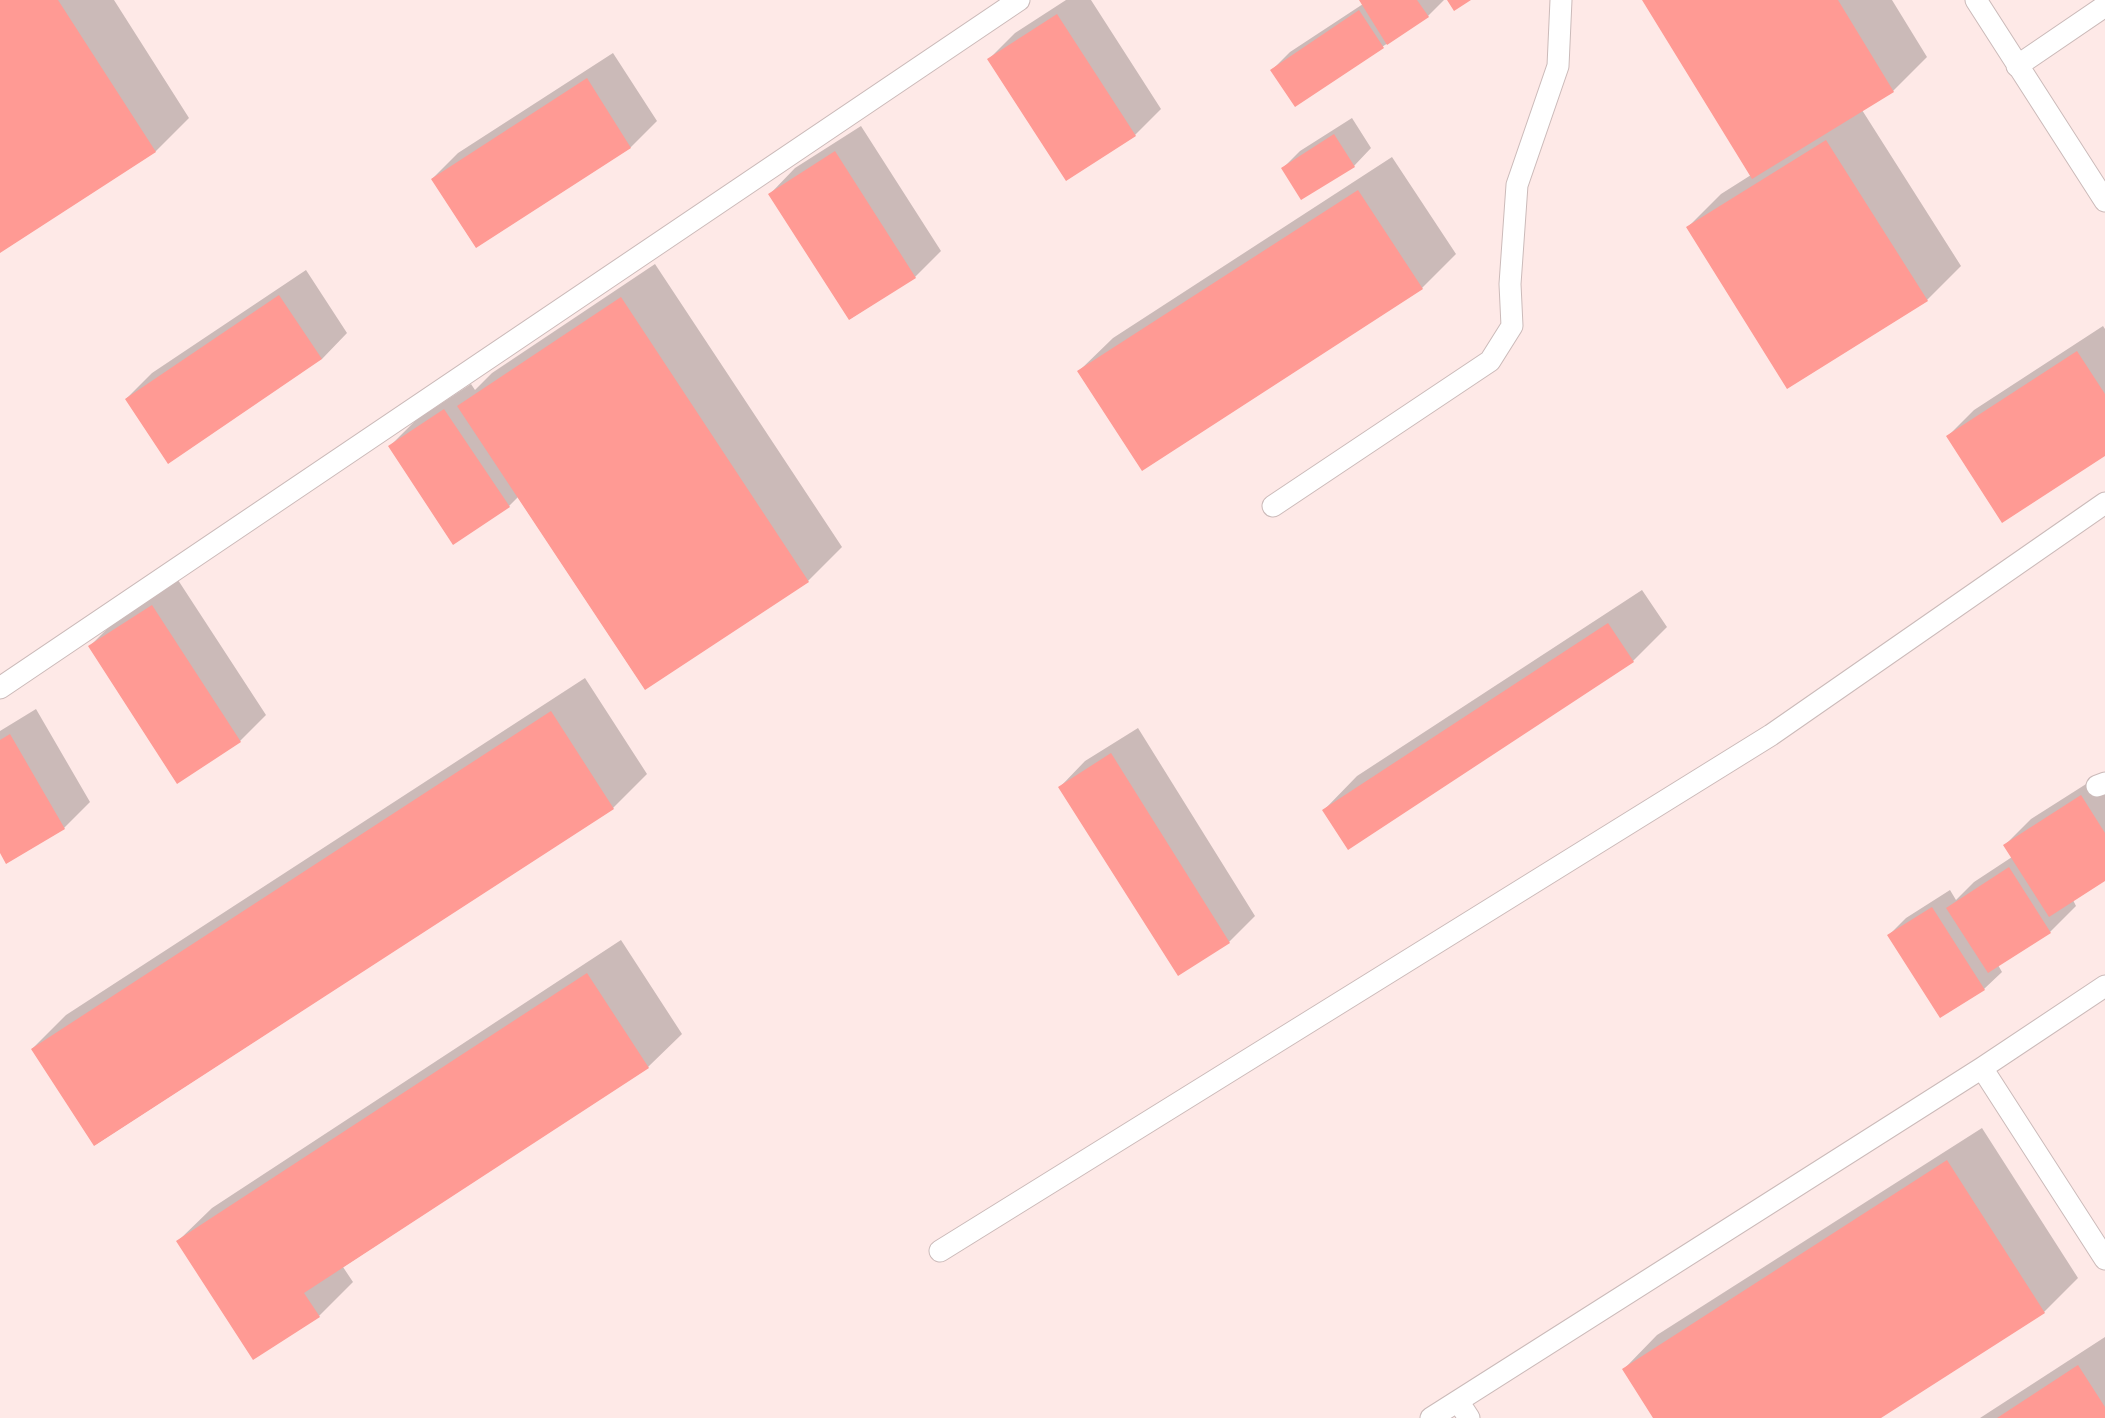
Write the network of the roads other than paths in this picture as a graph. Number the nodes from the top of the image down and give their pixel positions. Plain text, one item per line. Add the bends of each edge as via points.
1 (1019, 0) edge
2 (1560, 0) edge
3 (1976, 0) edge
4 (2105, 6) edge
5 (2017, 66) junction
6 (2105, 201) edge
7 (2105, 503) edge
8 (1273, 506) dead end
9 (0, 688) edge
10 (2105, 986) edge
11 (1982, 1068) junction
12 (940, 1251) dead end
13 (2105, 1260) edge
14 (1463, 1410) edge
15 (1431, 1418) edge

1 - 9 lane
2 - 8 lane via 1558,66 1517,185 1510,284 1512,326 1490,360
3 - 5 lane
4 - 5 lane
5 - 6 lane
7 - 12 lane via 1771,735
10 - 11 lane
11 - 13 lane
11 - 14 lane
14 - 15 lane

